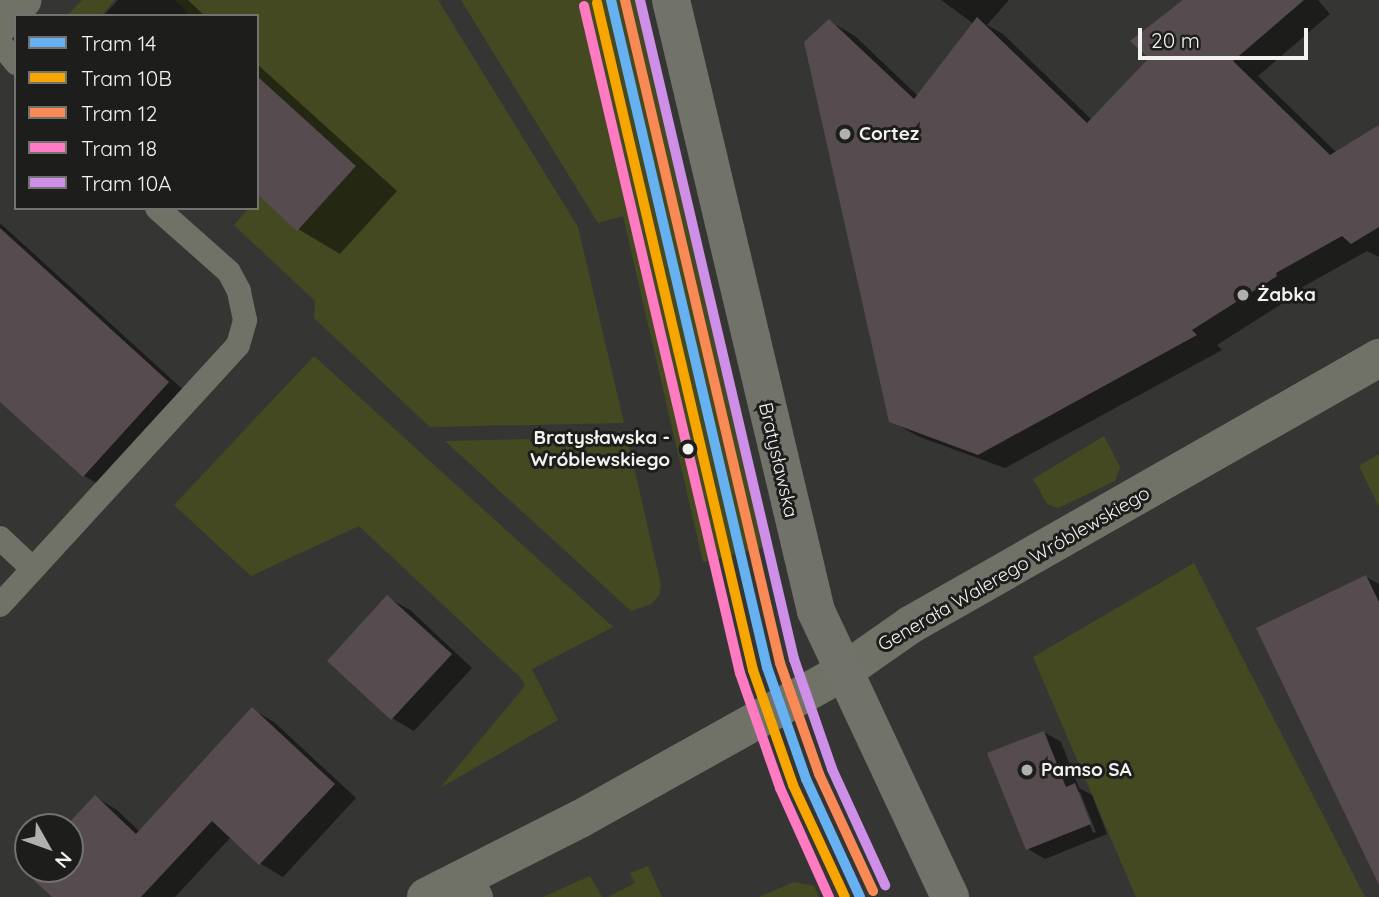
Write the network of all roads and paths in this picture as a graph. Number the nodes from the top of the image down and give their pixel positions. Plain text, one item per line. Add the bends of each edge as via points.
1 (22, 0) edge
2 (671, 0) edge
3 (0, 24) edge
4 (0, 43) edge
5 (14, 60) edge
6 (159, 210) edge
7 (1379, 358) edge
8 (0, 538) edge
9 (33, 569) junction
10 (0, 605) edge
11 (843, 673) junction
12 (476, 886) edge
13 (426, 897) edge
14 (950, 897) edge

1 - 3 street
2 - 11 street, Bratysławska via 800,556 816,611
4 - 5 lane
6 - 9 lane via 229,272 245,320 238,345
7 - 11 street, Generała Walerego Wróblewskiego via 910,625
8 - 9 lane
9 - 10 lane
11 - 12 street, Generała Walerego Wróblewskiego via 580,819
11 - 14 street, Bratysławska
12 - 13 street, Generała Walerego Wróblewskiego

